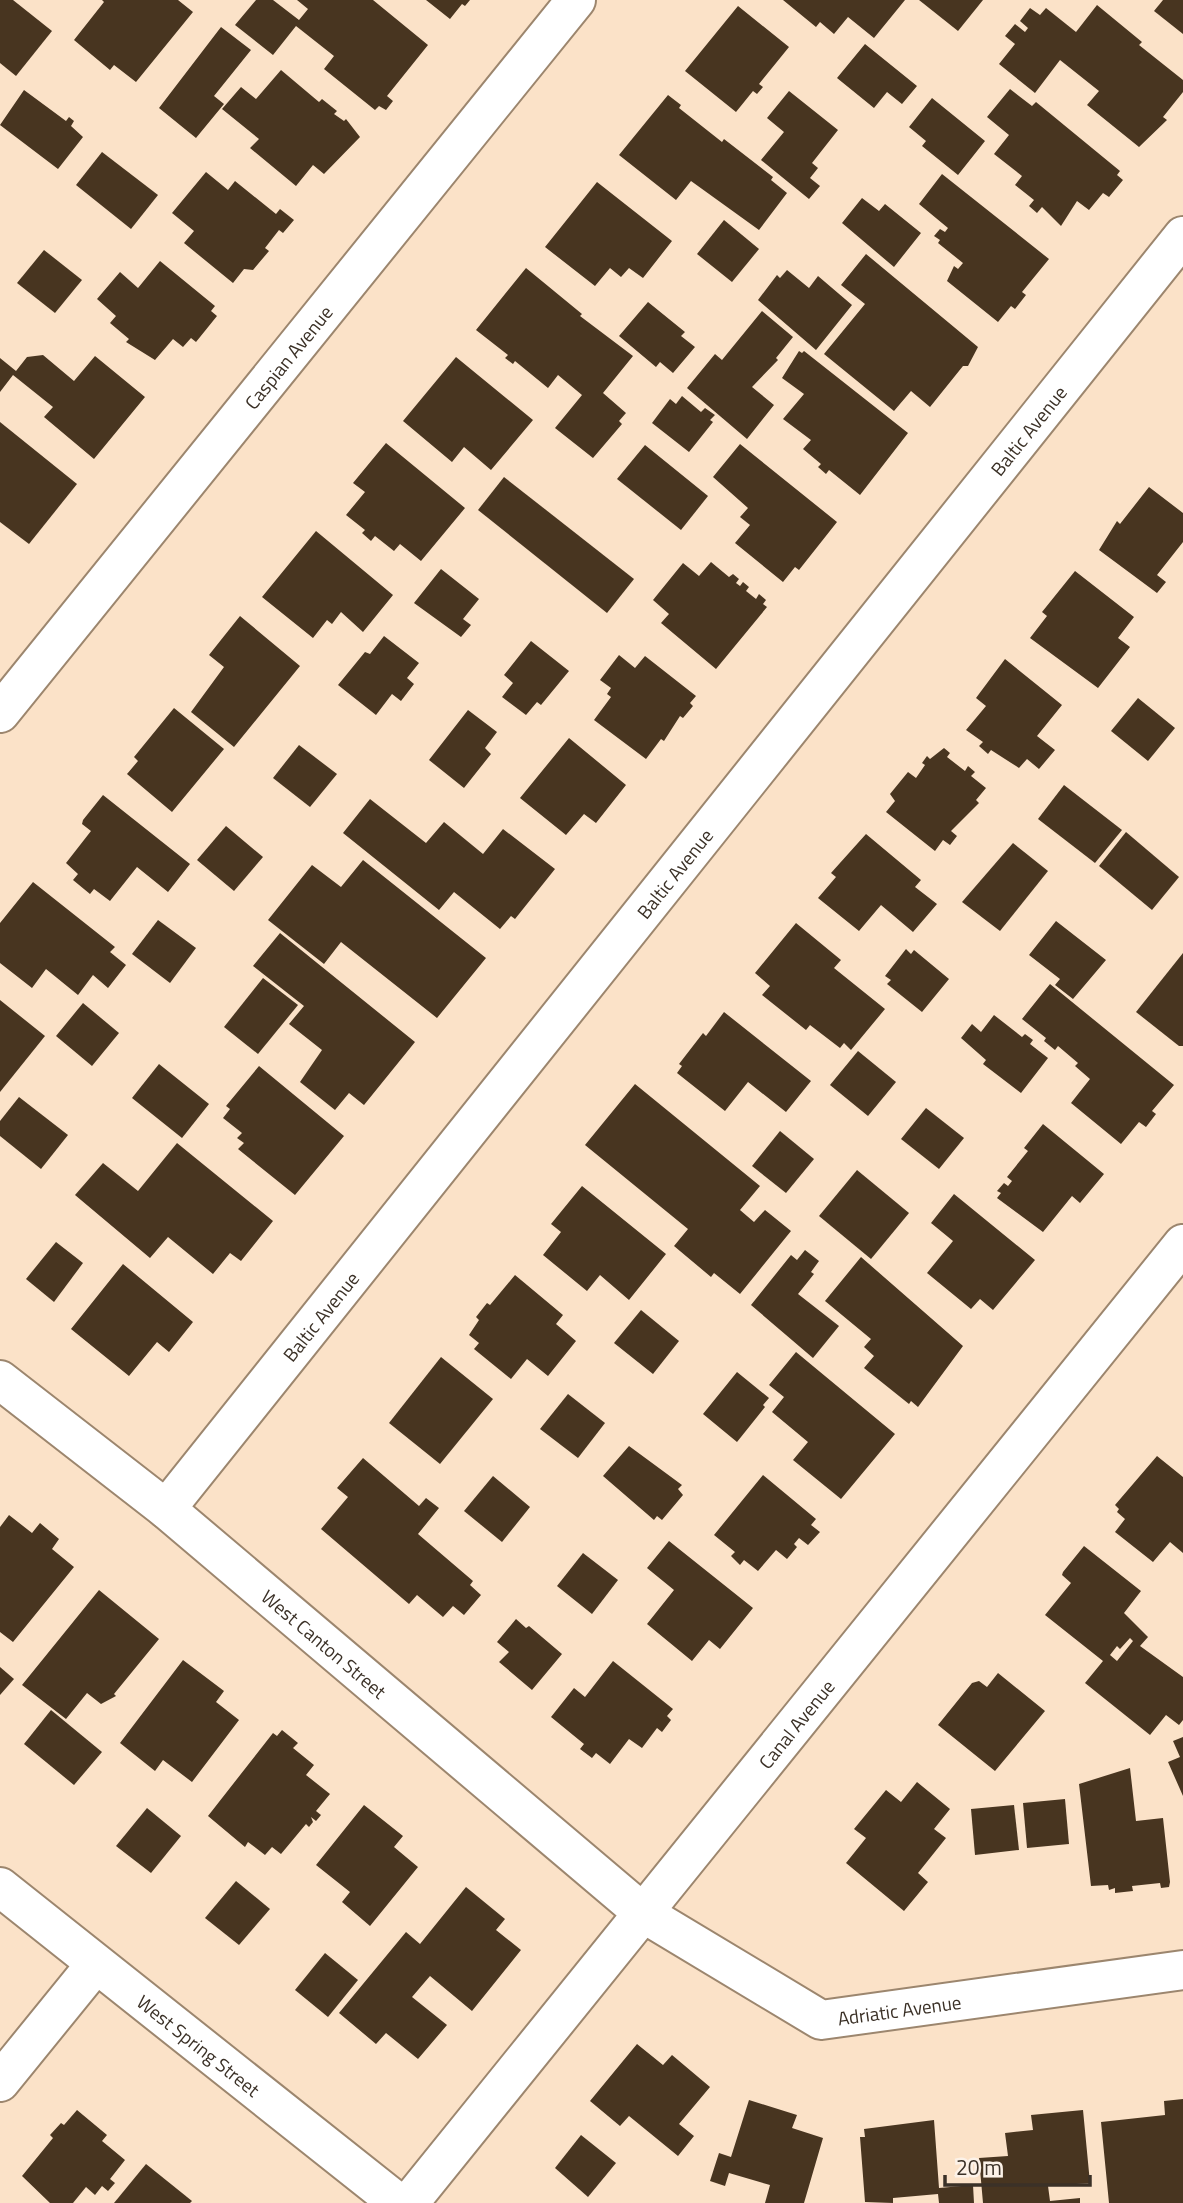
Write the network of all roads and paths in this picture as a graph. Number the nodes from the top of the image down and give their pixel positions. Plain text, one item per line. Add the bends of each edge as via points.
1 (576, 0) edge
2 (1183, 236) edge
3 (0, 713) edge
4 (1183, 1244) edge
5 (0, 1380) edge
6 (166, 1510) junction
7 (0, 1887) edge
8 (643, 1913) junction
9 (95, 1965) junction
10 (1183, 1970) edge
11 (0, 2082) edge
12 (398, 2203) edge
13 (410, 2203) edge

1 - 3 street, Caspian Avenue
2 - 6 street, Baltic Avenue
4 - 8 street, Canal Avenue
5 - 6 street, West Canton Street
6 - 8 street, West Canton Street
7 - 9 street, West Spring Street
8 - 10 street, Adriatic Avenue via 821,2020
8 - 13 street, Canal Avenue
9 - 11 street
9 - 12 street, West Spring Street

